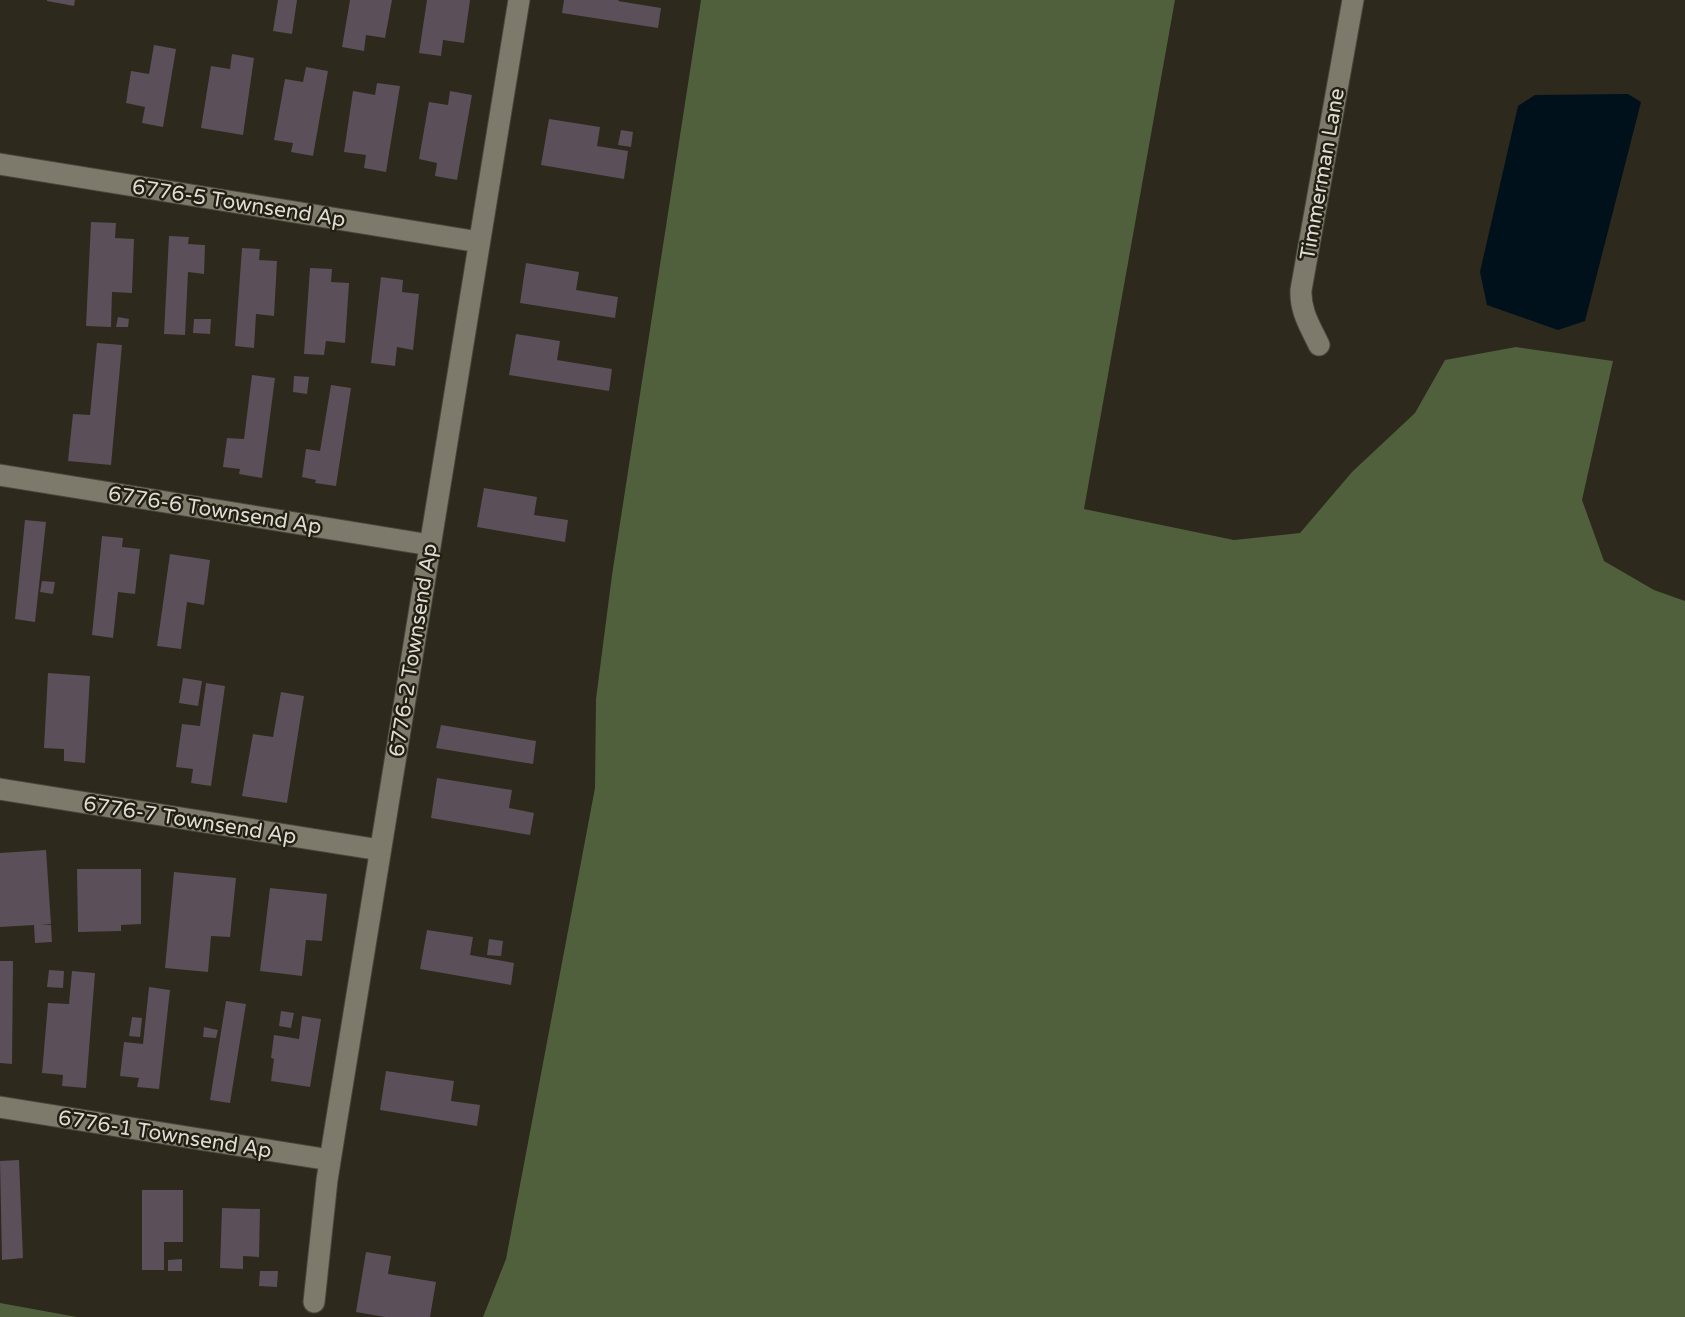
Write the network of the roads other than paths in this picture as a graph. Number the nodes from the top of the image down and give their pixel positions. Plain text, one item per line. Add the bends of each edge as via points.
1 (519, 0) edge
2 (1353, 0) edge
3 (0, 163) edge
4 (479, 242) junction
5 (1319, 345) dead end
6 (0, 475) edge
7 (430, 545) junction
8 (0, 789) edge
9 (380, 850) junction
10 (0, 1107) edge
11 (330, 1160) junction
12 (314, 1302) dead end

1 - 4 street, 6776-2 Townsend Ap
2 - 5 street, Timmerman Lane via 1301,290 1303,313
3 - 4 street, 6776-5 Townsend Ap
4 - 7 street, 6776-2 Townsend Ap
6 - 7 street, 6776-6 Townsend Ap
7 - 9 street, 6776-2 Townsend Ap
8 - 9 street, 6776-7 Townsend Ap
9 - 11 street, 6776-2 Townsend Ap
10 - 11 street, 6776-1 Townsend Ap
11 - 12 street, 6776-2 Townsend Ap

